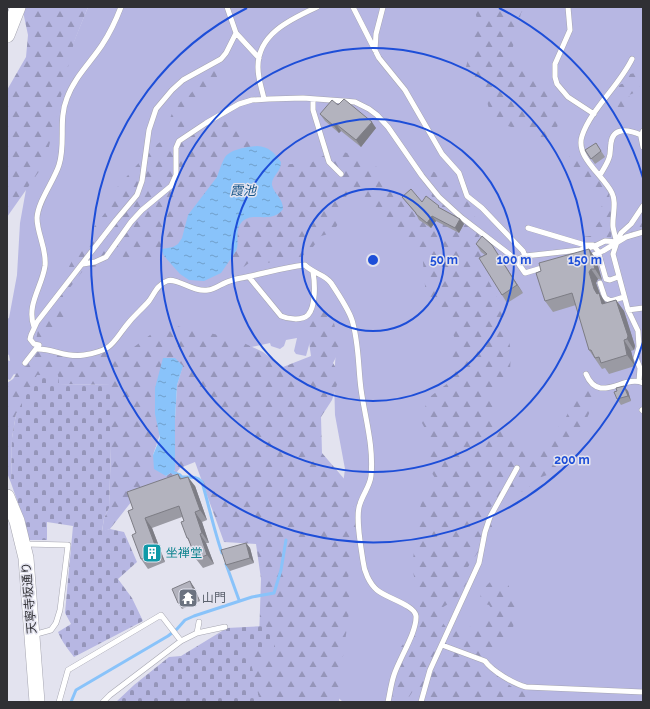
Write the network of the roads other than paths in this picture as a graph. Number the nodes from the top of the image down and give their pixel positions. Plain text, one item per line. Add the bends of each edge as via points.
1 (18, 7) edge
2 (121, 7) edge
3 (227, 7) edge
4 (318, 7) edge
5 (353, 7) edge
6 (383, 7) edge
7 (568, 7) edge
8 (236, 33) junction
9 (7, 35) edge
10 (375, 51) junction
11 (258, 58) junction
12 (632, 59) dead end
13 (264, 99) junction
14 (313, 99) junction
15 (594, 114) junction
16 (642, 133) edge
17 (643, 147) edge
18 (342, 174) dead end
19 (600, 175) junction
20 (643, 206) edge
21 (528, 228) dead end
22 (643, 232) edge
23 (617, 242) junction
24 (595, 246) junction
25 (599, 253) junction
26 (525, 256) junction
27 (581, 258) edge
28 (516, 260) junction
29 (83, 264) junction
30 (552, 266) edge
31 (313, 272) junction
32 (249, 277) junction
33 (618, 277) junction
34 (600, 283) dead end
35 (624, 297) junction
36 (643, 308) edge
37 (628, 310) junction
38 (34, 327) junction
39 (36, 349) junction
40 (25, 363) dead end
41 (586, 374) dead end
42 (641, 382) edge
43 (517, 468) dead end
44 (7, 497) edge
45 (23, 544) junction
46 (199, 622) dead end
47 (225, 627) dead end
48 (197, 633) junction
49 (32, 635) junction
50 (182, 641) junction
51 (442, 645) junction
52 (643, 692) edge
53 (37, 702) edge
54 (60, 702) edge
55 (103, 702) edge
56 (388, 702) edge
57 (421, 702) edge

1 - 9 street
2 - 38 lane via 108,36 67,96 62,117 63,147 60,164 37,216 45,263 32,306
3 - 8 lane
4 - 11 lane via 274,32
5 - 10 lane
6 - 10 lane via 376,34
7 - 15 lane via 570,30 555,64 555,78 568,97
8 - 11 lane
8 - 29 lane via 221,59 183,80 156,109 137,196
10 - 26 lane via 404,90 442,154 459,173 467,196 482,208
11 - 13 lane via 258,74
12 - 15 lane
13 - 14 lane
13 - 29 lane via 239,104 180,141 176,148 176,175 171,186 131,222 106,257
14 - 18 lane via 313,110 329,162
14 - 28 lane via 355,102 377,116 388,127 439,197
15 - 19 lane via 582,135 581,149
16 - 17 lane
16 - 19 lane via 621,131 615,134 611,142 609,159
19 - 23 lane via 614,197 613,226
20 - 23 lane via 621,233
21 - 24 lane
22 - 23 lane
23 - 24 lane via 605,241
23 - 25 lane
23 - 33 lane via 613,254
24 - 25 lane
24 - 26 lane
25 - 27 lane
25 - 33 lane via 601,269 606,279
26 - 28 lane
28 - 30 lane via 525,273
29 - 38 lane
31 - 32 lane via 305,264
31 - 32 lane via 313,298 308,314 303,318 281,316
31 - 56 lane via 327,278 346,307 358,346 359,375 371,445 371,476 358,509 364,568 378,591 408,606 416,614 414,627 394,675
32 - 39 lane via 229,281 208,290 166,281 127,324 114,344 103,350 67,356
33 - 35 lane
34 - 35 lane via 605,298 611,301
35 - 37 lane
36 - 37 lane
37 - 42 lane via 638,331 639,347 636,358
38 - 39 lane via 30,339 39,345
39 - 40 lane
41 - 42 lane via 593,384 605,388
43 - 51 lane via 490,517 479,563
44 - 45 street, 天寧寺坂通り
45 - 49 street, 天寧寺坂通り
45 - 49 lane via 68,545 58,616 51,630
46 - 48 lane
47 - 48 lane
48 - 50 lane
49 - 53 street, 天寧寺坂通り
50 - 54 lane via 161,615 68,670
50 - 55 lane
51 - 52 lane via 485,661 515,683 526,687
51 - 57 lane via 426,679

